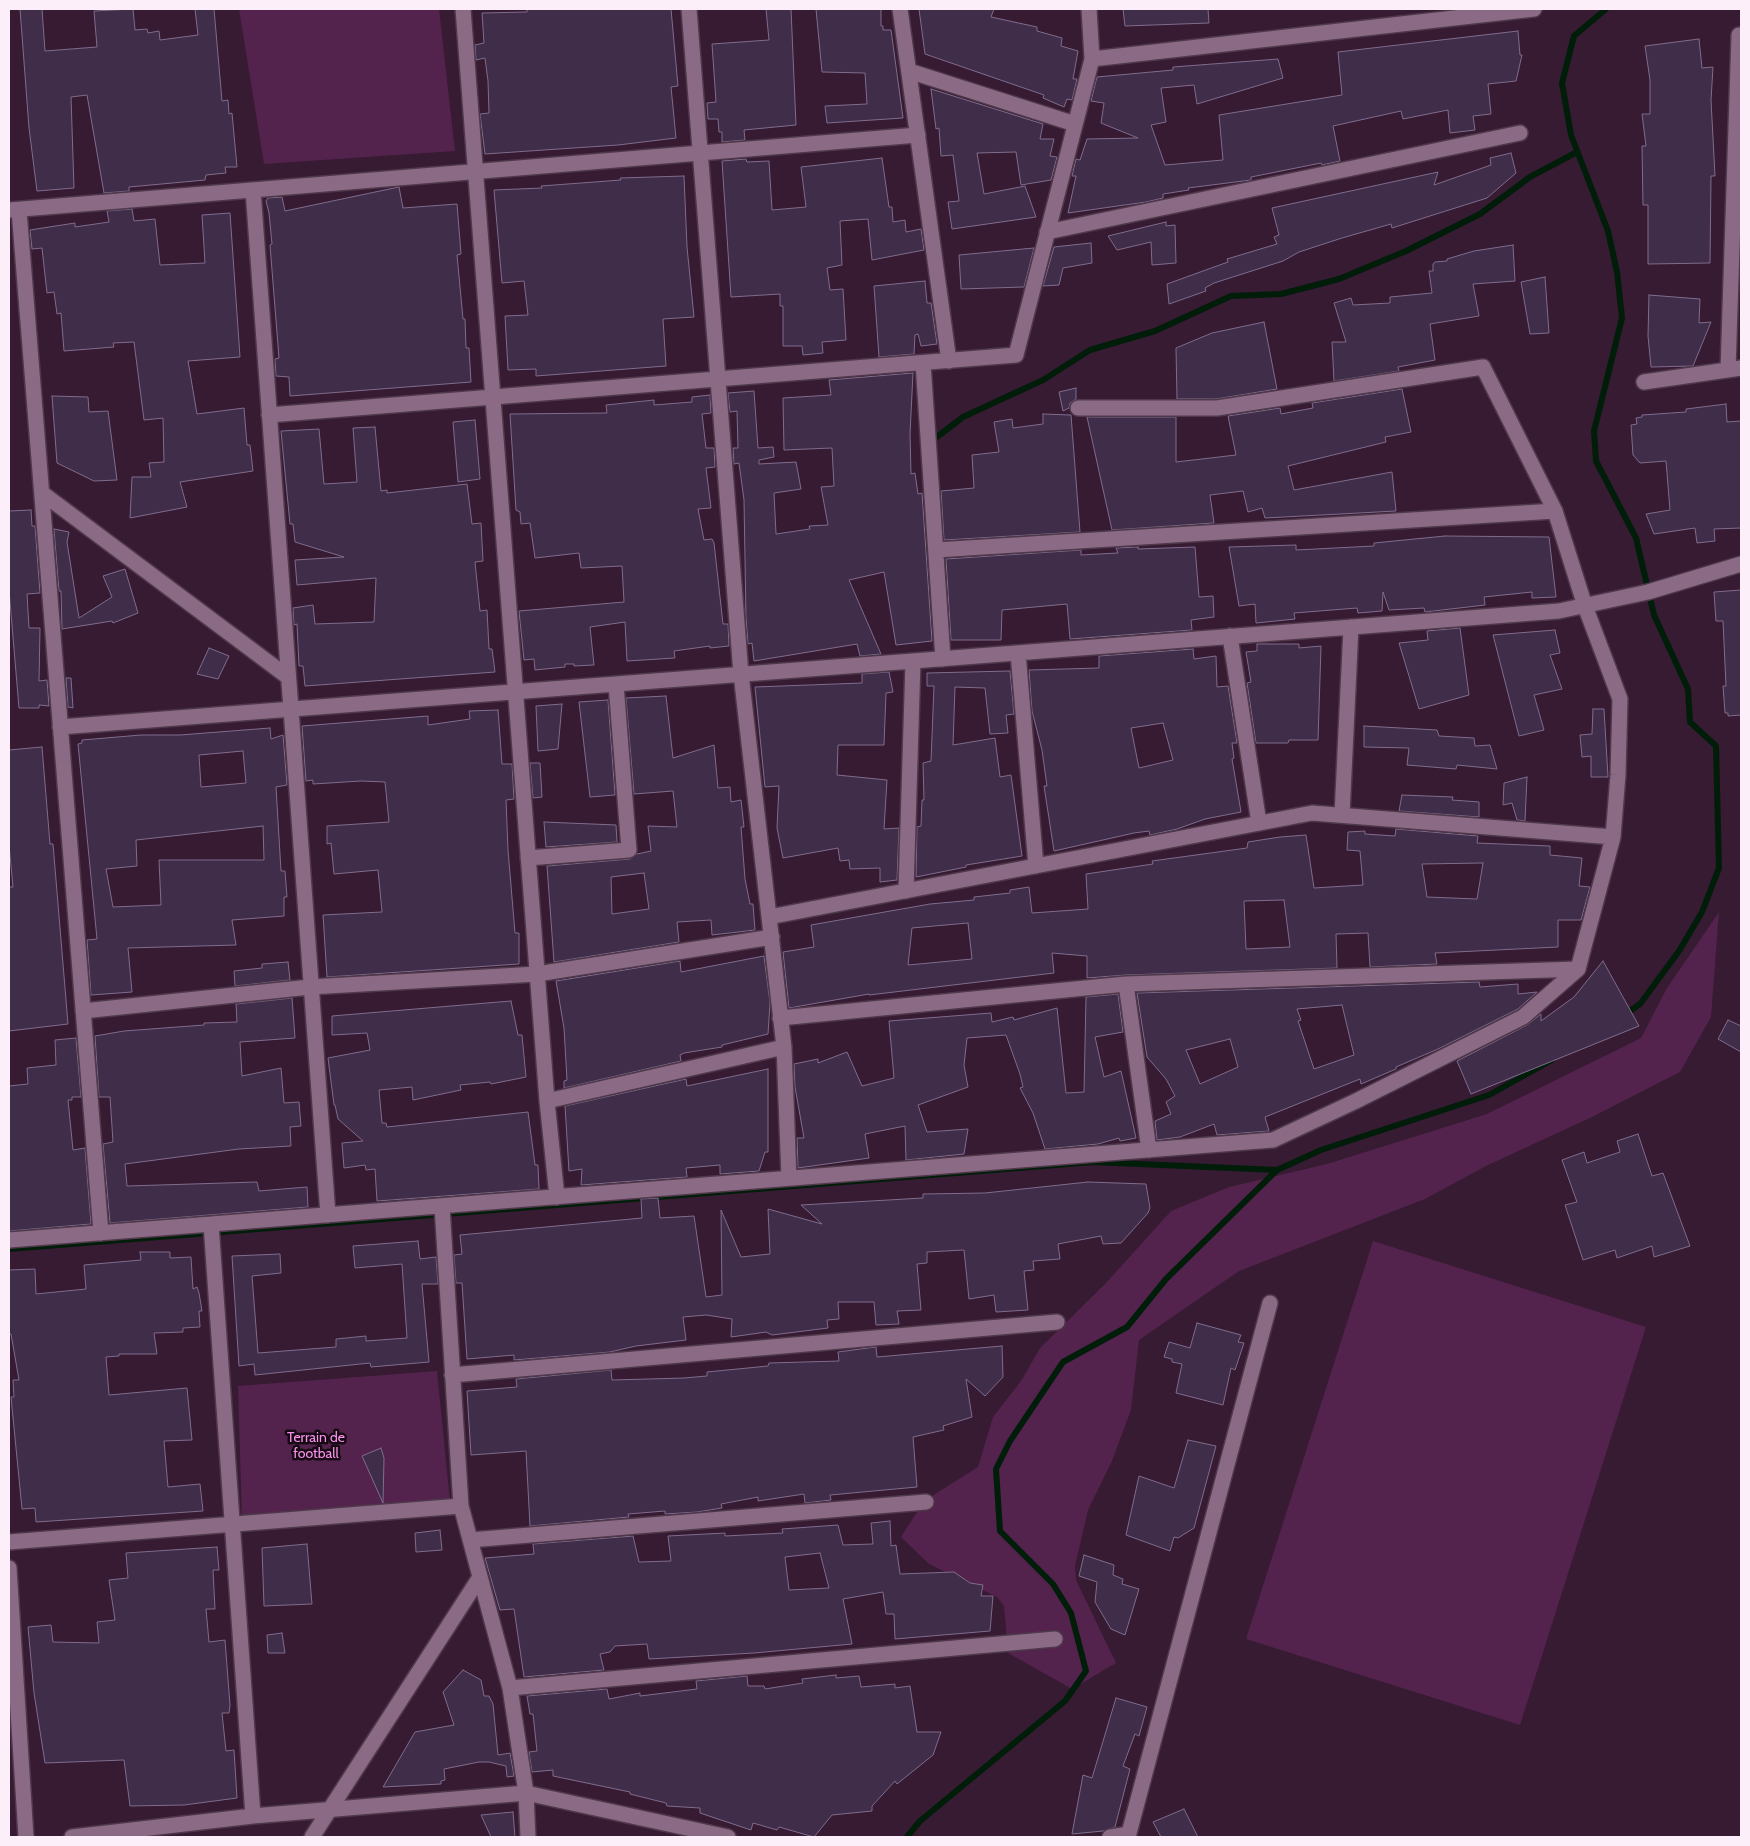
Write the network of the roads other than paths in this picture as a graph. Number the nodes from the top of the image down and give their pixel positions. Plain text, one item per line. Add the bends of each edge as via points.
1 (463, 9) edge
2 (689, 9) edge
3 (900, 9) edge
4 (1089, 9) edge
5 (1534, 9) edge
6 (1739, 35) dead end
7 (1092, 59) junction
8 (909, 71) junction
9 (1075, 124) junction
10 (1520, 133) dead end
11 (918, 135) junction
12 (700, 152) junction
13 (475, 171) junction
14 (253, 190) junction
15 (14, 210) edge
16 (1047, 232) junction
17 (948, 360) junction
18 (923, 363) junction
19 (1735, 369) edge
20 (718, 379) junction
21 (1644, 382) dead end
22 (493, 397) junction
23 (1078, 408) dead end
24 (270, 415) junction
25 (42, 493) junction
26 (1555, 511) junction
27 (936, 550) junction
28 (1741, 564) edge
29 (1585, 606) junction
30 (1351, 627) junction
31 (1230, 636) junction
32 (1018, 653) junction
33 (943, 658) junction
34 (913, 661) junction
35 (741, 674) junction
36 (288, 677) junction
37 (616, 684) junction
38 (515, 691) junction
39 (290, 709) junction
40 (60, 727) junction
41 (1342, 815) junction
42 (1259, 823) junction
43 (1613, 838) junction
44 (528, 858) junction
45 (1036, 866) junction
46 (906, 891) junction
47 (769, 917) junction
48 (772, 937) junction
49 (1578, 969) junction
50 (537, 974) junction
51 (1126, 984) junction
52 (310, 987) junction
53 (83, 1011) junction
54 (780, 1018) junction
55 (784, 1047) junction
56 (547, 1101) junction
57 (1149, 1150) junction
58 (789, 1178) junction
59 (557, 1197) junction
60 (442, 1206) junction
61 (328, 1215) junction
62 (211, 1224) junction
63 (101, 1233) junction
64 (9, 1240) edge
65 (1270, 1302) dead end
66 (1057, 1322) dead end
67 (452, 1376) junction
68 (926, 1502) dead end
69 (461, 1506) junction
70 (232, 1524) junction
71 (470, 1540) junction
72 (9, 1542) edge
73 (9, 1568) edge
74 (480, 1576) junction
75 (1055, 1639) dead end
76 (510, 1688) junction
77 (526, 1793) junction
78 (330, 1809) junction
79 (253, 1816) junction
80 (1128, 1836) edge
81 (26, 1837) edge
82 (72, 1837) edge
83 (312, 1837) edge
84 (528, 1837) edge
85 (728, 1837) edge
86 (1110, 1837) edge

1 - 13 street
2 - 12 street
3 - 8 street
4 - 7 street
5 - 7 street
6 - 19 street
7 - 9 street
8 - 9 street
8 - 11 street
9 - 16 street
10 - 16 street
11 - 12 street
11 - 17 street
12 - 13 street
12 - 20 street
13 - 14 street
13 - 22 street
14 - 15 street
14 - 24 street
15 - 25 street
16 - 17 street via 1016,355
17 - 18 street
18 - 20 street
18 - 27 street
19 - 21 street
20 - 22 street
20 - 35 street
22 - 24 street
22 - 38 street
23 - 26 street via 1217,408 1483,367
24 - 36 street
25 - 36 street
25 - 40 street
26 - 27 street
26 - 29 street
27 - 33 street
28 - 29 street via 1648,592
29 - 30 street via 1559,611
29 - 43 street via 1620,699
30 - 31 street
30 - 41 street
31 - 32 street
31 - 42 street
32 - 33 street
32 - 45 street
33 - 34 street
34 - 35 street
34 - 46 street
35 - 37 street
35 - 47 street
36 - 39 street
37 - 38 street
37 - 44 street via 629,850
38 - 39 street
38 - 44 street
39 - 40 street
39 - 52 street
40 - 53 street
41 - 42 street via 1312,813
41 - 43 street
42 - 45 street
43 - 49 street
44 - 50 street
45 - 46 street
46 - 47 street
47 - 48 street
48 - 50 street
48 - 54 street
49 - 51 street
49 - 57 street via 1523,1017 1273,1140
50 - 52 street
50 - 56 street
51 - 54 street
51 - 57 street
52 - 53 street
52 - 61 street
53 - 63 street
54 - 55 street
55 - 56 street
55 - 58 street
56 - 59 street
57 - 58 street
58 - 59 street
59 - 60 street
60 - 61 street
60 - 67 street
61 - 62 street
62 - 63 street
62 - 70 street
63 - 64 street
65 - 80 street
66 - 67 street
67 - 69 street
68 - 71 street
69 - 70 street
69 - 71 street
70 - 72 street
70 - 79 street
71 - 74 street
73 - 81 street
74 - 76 street
74 - 78 street
75 - 76 street
76 - 77 street
77 - 78 street
77 - 84 street
77 - 85 street
78 - 79 street
78 - 83 street
79 - 82 street
80 - 86 street

